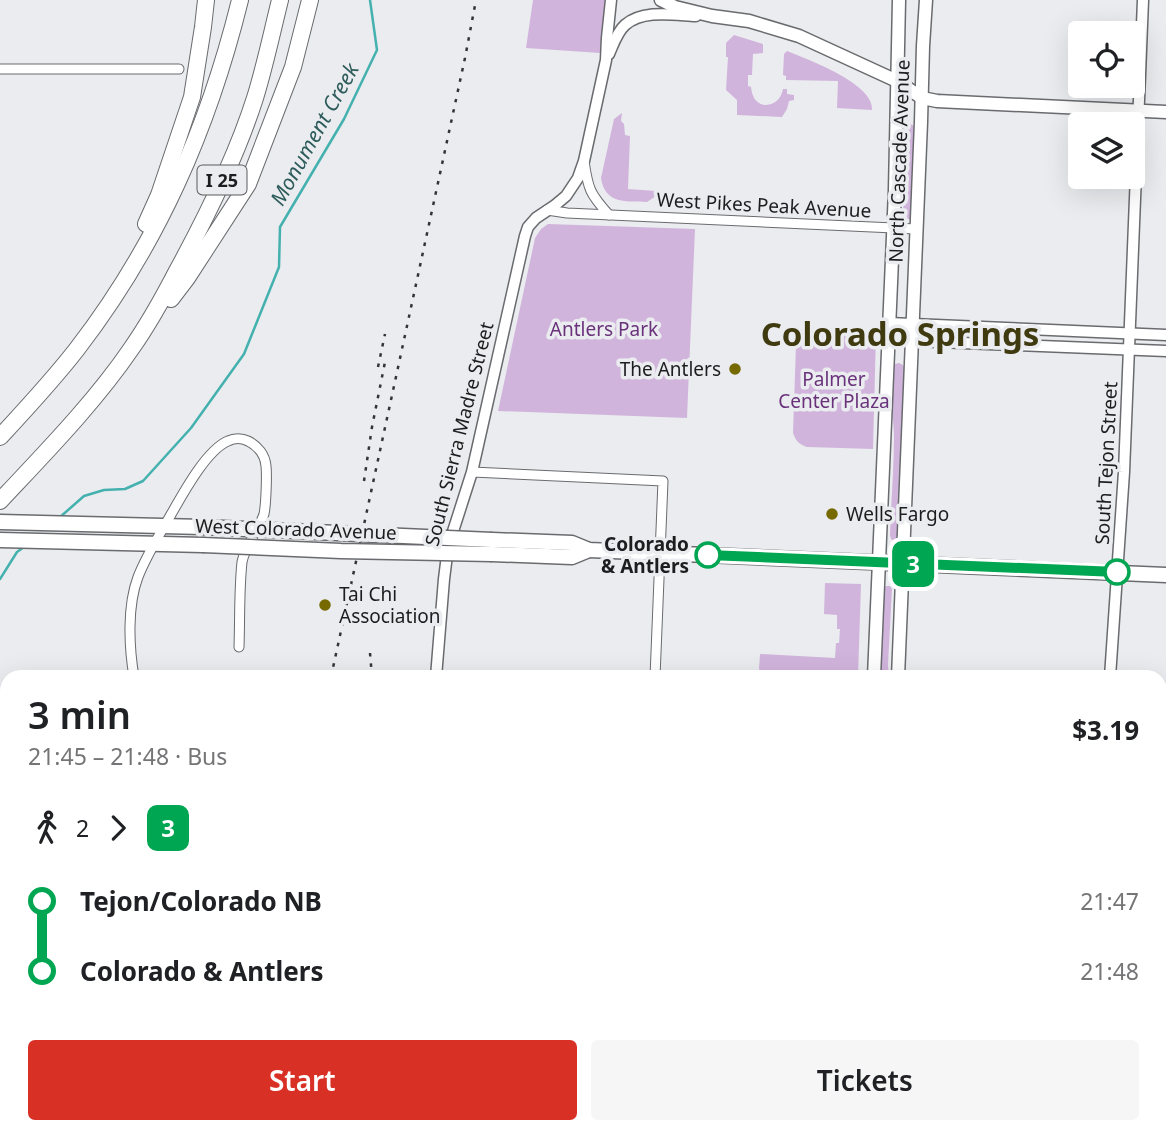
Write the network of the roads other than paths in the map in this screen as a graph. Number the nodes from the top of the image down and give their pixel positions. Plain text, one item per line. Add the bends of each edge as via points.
1 (206, 0) edge
2 (240, 0) edge
3 (280, 0) edge
4 (310, 0) edge
5 (611, 0) edge
6 (661, 0) edge
7 (900, 0) edge
8 (926, 0) edge
9 (1143, 0) edge
10 (712, 16) junction
11 (606, 60) junction
12 (0, 69) edge
13 (179, 69) dead end
14 (897, 81) junction
15 (922, 98) junction
16 (1138, 111) junction
17 (1166, 112) edge
18 (584, 162) junction
19 (547, 210) junction
20 (609, 215) junction
21 (892, 228) junction
22 (916, 229) junction
23 (100, 317) junction
24 (889, 323) junction
25 (912, 324) junction
26 (978, 327) junction
27 (1129, 334) junction
28 (1166, 335) edge
29 (888, 340) junction
30 (912, 341) junction
31 (977, 343) junction
32 (132, 348) junction
33 (1129, 350) junction
34 (1166, 351) edge
35 (0, 437) edge
36 (472, 472) junction
37 (0, 502) edge
38 (0, 523) edge
39 (164, 526) junction
40 (0, 540) edge
41 (154, 543) junction
42 (492, 547) junction
43 (660, 553) junction
44 (879, 563) junction
45 (903, 564) junction
46 (1117, 572) junction
47 (1166, 575) edge
48 (239, 647) dead end
49 (133, 670) edge
50 (437, 670) edge
51 (654, 670) edge
52 (874, 670) edge
53 (898, 670) edge
54 (1110, 670) edge

1 - 23 highway via 192,97 159,195
2 - 23 highway, I 25 via 193,149 156,229
3 - 32 highway, I 25 via 255,98 222,181 190,248
4 - 32 highway via 293,67 248,184 187,278
5 - 11 street
6 - 10 main road
7 - 14 main road, North Cascade Avenue
8 - 15 main road, North Cascade Avenue
9 - 16 street, South Tejon Street
10 - 11 street via 642,16 626,24
10 - 14 main road via 799,36
11 - 18 street, South Sierra Madre Street
12 - 13 street
14 - 15 main road
14 - 21 main road, North Cascade Avenue
15 - 16 main road
15 - 22 main road, North Cascade Avenue
16 - 17 main road
16 - 27 street, South Tejon Street
18 - 19 street, South Sierra Madre Street via 566,196
18 - 20 street via 588,187
19 - 20 street, West Pikes Peak Avenue
19 - 36 street, South Sierra Madre Street via 531,222 525,236
20 - 21 street, West Pikes Peak Avenue
21 - 22 street, West Pikes Peak Avenue
21 - 24 main road, North Cascade Avenue
22 - 25 main road, North Cascade Avenue
23 - 35 highway, I 25 via 54,379
24 - 25 street
24 - 29 main road, North Cascade Avenue
25 - 26 street
25 - 30 main road, North Cascade Avenue
26 - 27 street
26 - 31 street
27 - 28 street
27 - 33 street, South Tejon Street
29 - 30 street
29 - 44 main road, North Cascade Avenue
30 - 31 street
30 - 45 main road, North Cascade Avenue
31 - 33 street
32 - 37 highway, I 25
33 - 34 street
33 - 46 street, South Tejon Street
36 - 43 street via 663,481
36 - 50 street, South Sierra Madre Street via 448,547
38 - 39 main road, West Colorado Avenue
39 - 41 street
39 - 42 main road, West Colorado Avenue, bridge
39 - 48 street via 213,452 238,439 259,449 266,467 264,513 242,559
40 - 41 main road, West Colorado Avenue
41 - 42 main road, West Colorado Avenue, bridge via 341,551
41 - 49 street via 133,592
42 - 43 main road, West Colorado Avenue via 572,543 589,550
43 - 44 main road, West Colorado Avenue
43 - 51 street
44 - 45 main road, West Colorado Avenue
44 - 52 main road, North Cascade Avenue
45 - 46 main road, West Colorado Avenue
45 - 53 main road, North Cascade Avenue
46 - 47 main road, West Colorado Avenue
46 - 54 street, South Tejon Street

